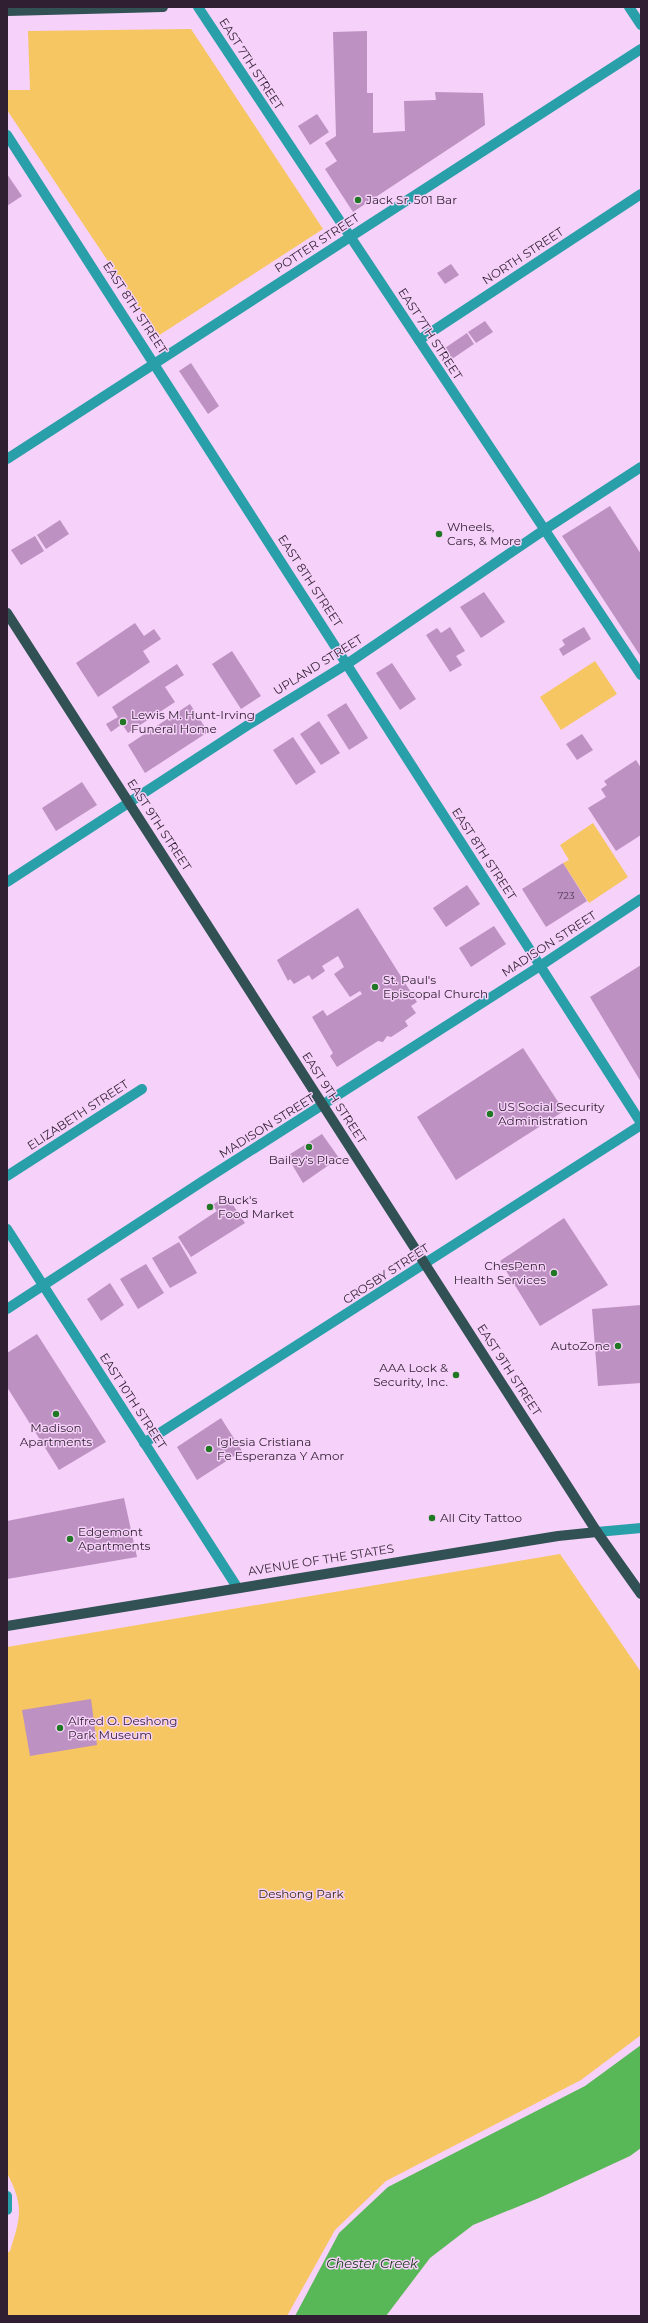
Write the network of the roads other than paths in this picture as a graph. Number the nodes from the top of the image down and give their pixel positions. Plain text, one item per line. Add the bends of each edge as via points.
1 (163, 7) edge
2 (198, 7) edge
3 (629, 7) edge
4 (7, 11) edge
5 (641, 25) edge
6 (641, 49) edge
7 (7, 135) edge
8 (641, 194) edge
9 (350, 237) junction
10 (419, 340) junction
11 (155, 363) junction
12 (7, 458) edge
13 (641, 467) edge
14 (544, 530) junction
15 (7, 613) edge
16 (347, 664) junction
17 (641, 675) edge
18 (129, 803) junction
19 (7, 882) edge
20 (641, 899) edge
21 (540, 966) junction
22 (142, 1089) dead end
23 (324, 1106) junction
24 (641, 1124) edge
25 (7, 1176) edge
26 (7, 1229) edge
27 (425, 1265) junction
28 (43, 1286) junction
29 (7, 1310) edge
30 (144, 1443) junction
31 (641, 1528) edge
32 (597, 1532) junction
33 (237, 1587) junction
34 (641, 1594) edge
35 (7, 1626) edge
36 (7, 2196) edge
37 (7, 2210) edge

1 - 4 main road
2 - 9 street, EAST 7TH STREET
3 - 5 street
6 - 9 street, POTTER STREET
7 - 11 street, EAST 8TH STREET
8 - 10 street, NORTH STREET
9 - 10 street, EAST 7TH STREET
9 - 11 street, POTTER STREET
10 - 14 street, EAST 7TH STREET
11 - 12 street, POTTER STREET
11 - 16 street, EAST 8TH STREET
13 - 14 street, UPLAND STREET
14 - 16 street, UPLAND STREET
14 - 17 street, EAST 7TH STREET
15 - 18 main road, EAST 9TH STREET
16 - 18 street, UPLAND STREET
16 - 21 street, EAST 8TH STREET
18 - 19 street, UPLAND STREET
18 - 23 main road, EAST 9TH STREET
20 - 21 street, MADISON STREET
21 - 23 street, MADISON STREET
21 - 24 street, EAST 8TH STREET
22 - 25 street, ELIZABETH STREET
23 - 27 main road, EAST 9TH STREET
23 - 28 street, MADISON STREET via 203,1181
24 - 27 street, CROSBY STREET
26 - 28 street, EAST 10TH STREET
27 - 30 street, CROSBY STREET
27 - 32 main road, EAST 9TH STREET
28 - 29 street, MADISON STREET
28 - 30 street, EAST 10TH STREET
30 - 33 street, EAST 10TH STREET
31 - 32 street, AVENUE OF THE STATES
32 - 33 main road, AVENUE OF THE STATES
32 - 34 main road, EAST 9TH STREET
33 - 35 main road, AVENUE OF THE STATES
36 - 37 street

